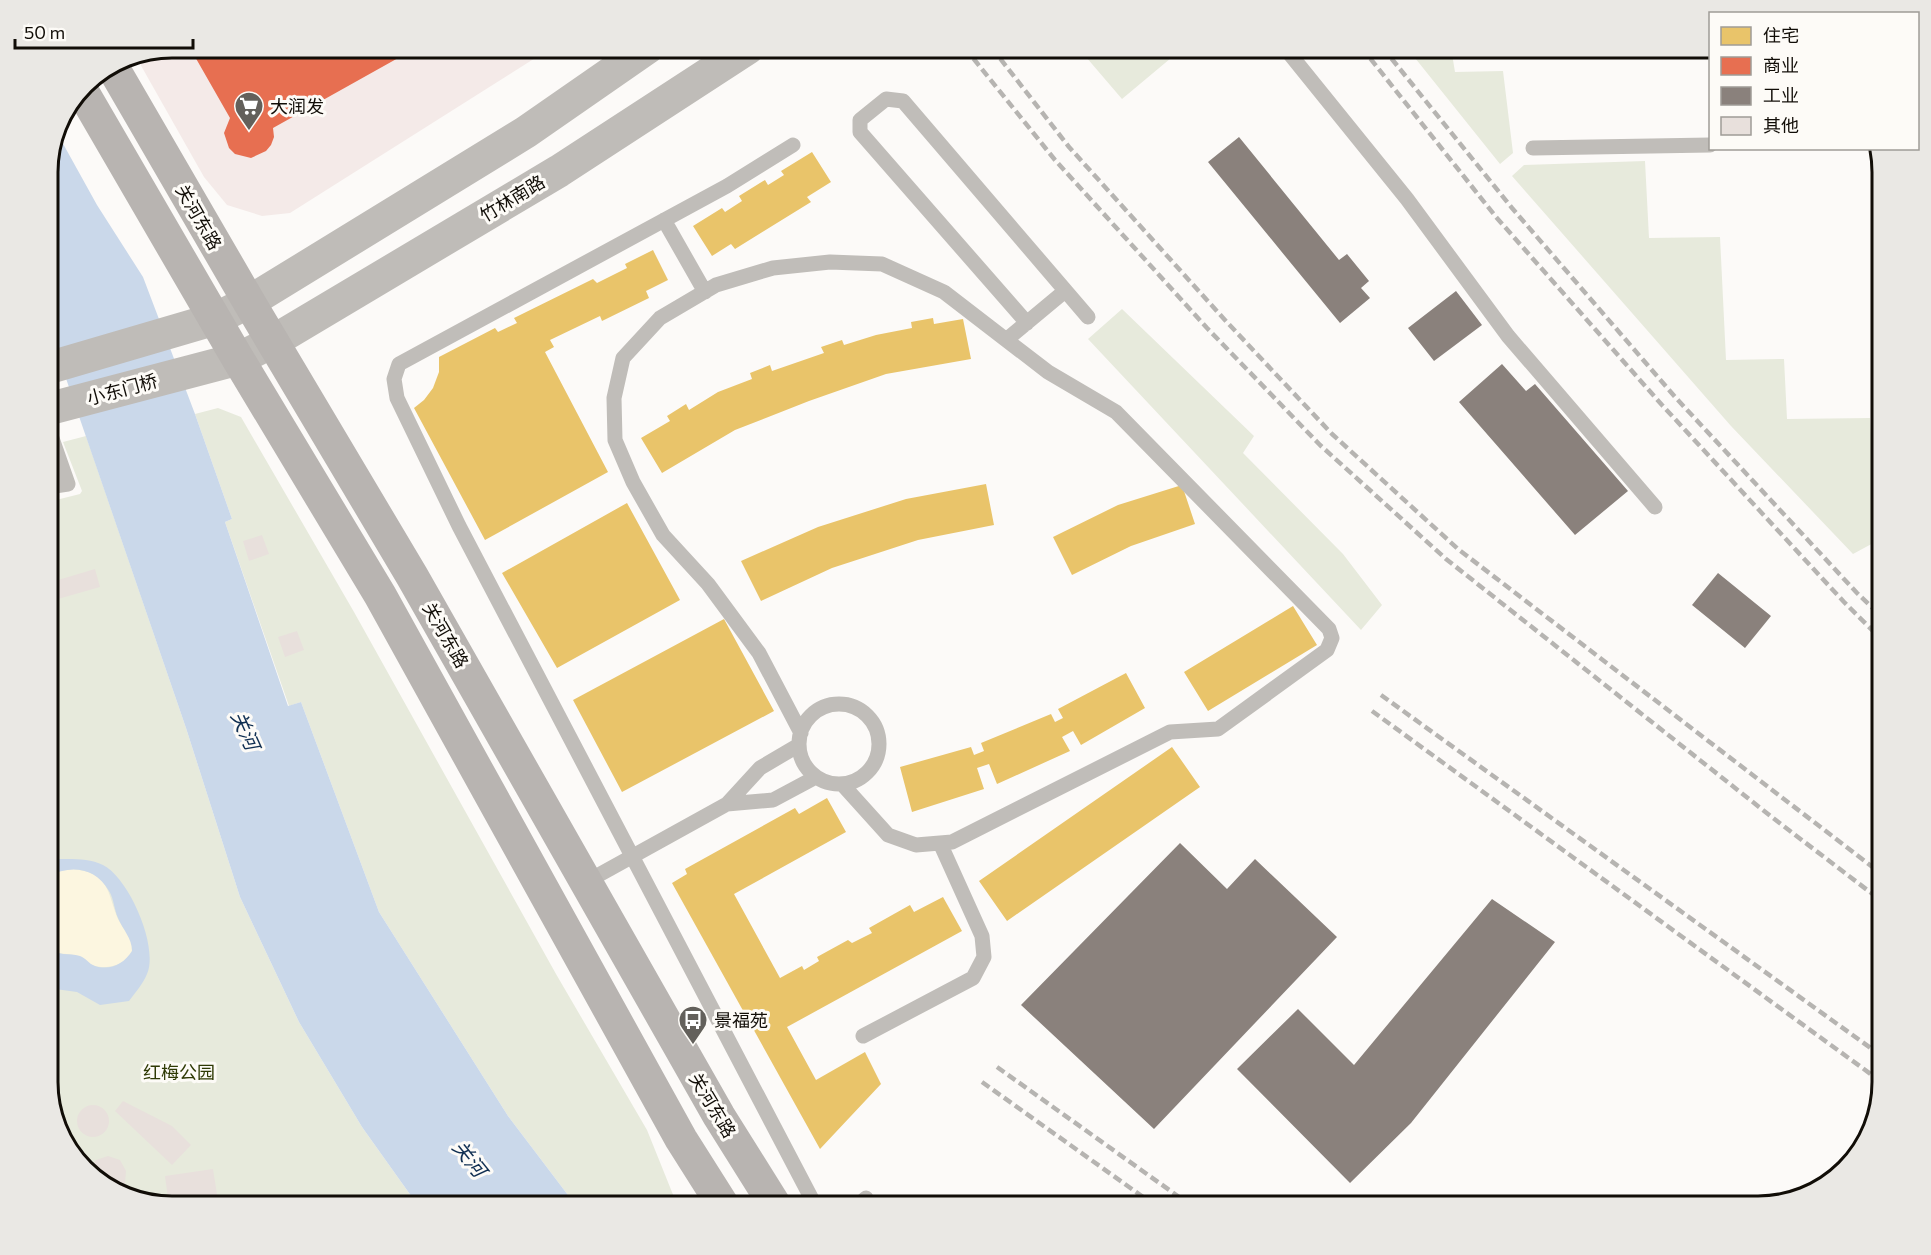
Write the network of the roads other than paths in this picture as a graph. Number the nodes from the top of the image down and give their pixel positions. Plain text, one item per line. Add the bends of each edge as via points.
1 (633, 58) edge
2 (733, 58) edge
3 (1293, 58) edge
4 (116, 73) edge
5 (86, 98) edge
6 (793, 145) dead end
7 (1709, 145) edge
8 (1533, 148) dead end
9 (664, 220) junction
10 (1065, 291) junction
11 (705, 292) junction
12 (249, 302) junction
13 (1089, 317) dead end
14 (215, 319) junction
15 (1027, 323) junction
16 (1006, 340) junction
17 (272, 342) junction
18 (238, 358) junction
19 (59, 365) edge
20 (59, 406) edge
21 (59, 458) edge
22 (59, 485) edge
23 (1655, 507) dead end
24 (800, 739) junction
25 (816, 777) junction
26 (842, 784) junction
27 (727, 804) junction
28 (940, 843) junction
29 (633, 856) junction
30 (586, 882) junction
31 (863, 1036) dead end
32 (717, 1196) edge
33 (770, 1196) edge
34 (810, 1196) edge

1 - 12 main road via 526,132
2 - 17 main road, 竹林南路 via 559,171
3 - 23 lane via 1407,199 1508,336
4 - 12 main road, 关河东路
5 - 14 main road, 关河东路
6 - 9 lane
7 - 8 lane
9 - 11 lane
9 - 29 lane via 399,364 394,379 397,399 459,526
10 - 13 lane
10 - 15 lane
10 - 15 lane via 903,101 886,99 860,120 860,132
11 - 16 lane via 773,268 830,262 882,264 944,292
11 - 24 lane via 660,318 623,358 614,398 615,440 663,535 708,584 759,653
12 - 14 main road
12 - 17 main road, 关河东路
14 - 18 main road, 关河东路
14 - 19 main road
15 - 16 lane
16 - 28 lane via 1048,372 1116,412 1329,629 1332,638 1327,650 1218,729 1170,732 952,842
17 - 18 main road, 竹林南路
17 - 30 main road, 关河东路 via 412,576
18 - 20 main road, 小东门桥
18 - 32 main road, 关河东路 via 380,595 681,1140
21 - 22 lane via 68,484
24 - 25 lane via 801,758
24 - 26 lane via 806,721 826,706 851,706 873,723 879,749 875,762 855,781
24 - 27 lane via 760,768
25 - 26 lane
25 - 27 lane via 773,800
26 - 28 lane via 888,835 916,845
27 - 29 lane
28 - 31 lane via 982,936 984,957 973,978
29 - 30 lane
29 - 34 lane
30 - 33 main road, 关河东路 via 719,1116

